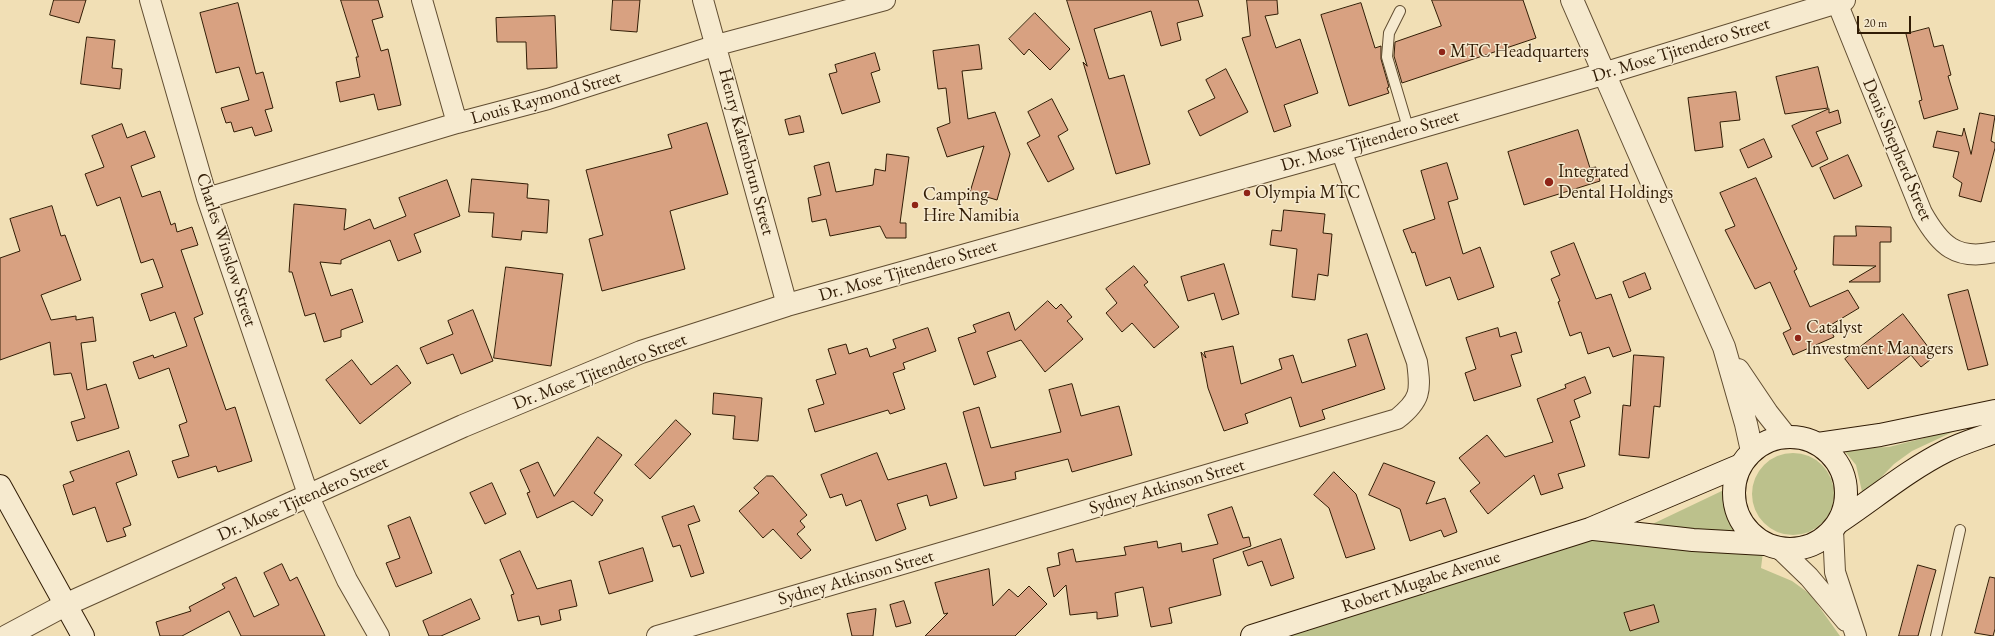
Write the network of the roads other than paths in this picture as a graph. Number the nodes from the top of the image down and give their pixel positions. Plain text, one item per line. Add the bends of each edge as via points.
1 (150, 0) edge
2 (422, 0) edge
3 (704, 0) edge
4 (885, 0) edge
5 (1572, 0) edge
6 (1839, 1) edge
7 (1400, 11) dead end
8 (717, 45) junction
9 (1603, 74) junction
10 (457, 123) junction
11 (1409, 131) junction
12 (1341, 150) junction
13 (207, 198) junction
14 (1995, 252) edge
15 (787, 305) junction
16 (1724, 347) junction
17 (1995, 411) edge
18 (1995, 432) edge
19 (1786, 437) junction
20 (1818, 444) junction
21 (1746, 458) junction
22 (0, 486) edge
23 (309, 497) junction
24 (1836, 526) junction
25 (1590, 529) junction
26 (1960, 530) dead end
27 (1772, 546) junction
28 (65, 605) junction
29 (1854, 632) edge
30 (7, 636) edge
31 (83, 636) edge
32 (379, 636) edge
33 (657, 636) edge
34 (1252, 636) edge
35 (1936, 636) edge

1 - 13 street, Charles Winslow Street
2 - 10 street
3 - 8 street, Henry Kaltenbrun Street
4 - 8 street, Louis Raymond Street
5 - 9 street
6 - 9 street, Dr. Mose Tjitendero Street
6 - 14 street, Denis Shepherd Street via 1922,213 1934,235 1948,248 1961,252
7 - 11 lane via 1389,33 1387,57
8 - 10 street, Louis Raymond Street via 548,99
8 - 15 street, Henry Kaltenbrun Street
9 - 11 street, Dr. Mose Tjitendero Street
9 - 16 street
10 - 13 street, Louis Raymond Street
11 - 12 street, Dr. Mose Tjitendero Street
12 - 15 street, Dr. Mose Tjitendero Street
12 - 33 street, Sydney Atkinson Street via 1417,362 1418,399 1397,419
13 - 23 street, Charles Winslow Street
15 - 23 street, Dr. Mose Tjitendero Street via 641,352 463,426
16 - 19 street via 1767,413
16 - 21 street via 1746,424
17 - 20 street via 1880,435
18 - 24 street via 1946,451 1898,480
19 - 20 street via 1803,438
19 - 21 street via 1774,439
20 - 24 street via 1832,455 1842,470 1846,487 1845,505
21 - 25 street, Robert Mugabe Avenue via 1682,492
21 - 27 street via 1735,482 1734,500 1739,518 1750,533
22 - 28 street
23 - 28 street, Dr. Mose Tjitendero Street
23 - 32 street via 346,580
24 - 27 street via 1823,539 1800,549
24 - 29 street via 1835,572
25 - 27 street, Robert Mugabe Avenue
25 - 34 street, Robert Mugabe Avenue
26 - 35 lane
27 - 29 street via 1809,577
28 - 30 street, Dr. Mose Tjitendero Street
28 - 31 street

